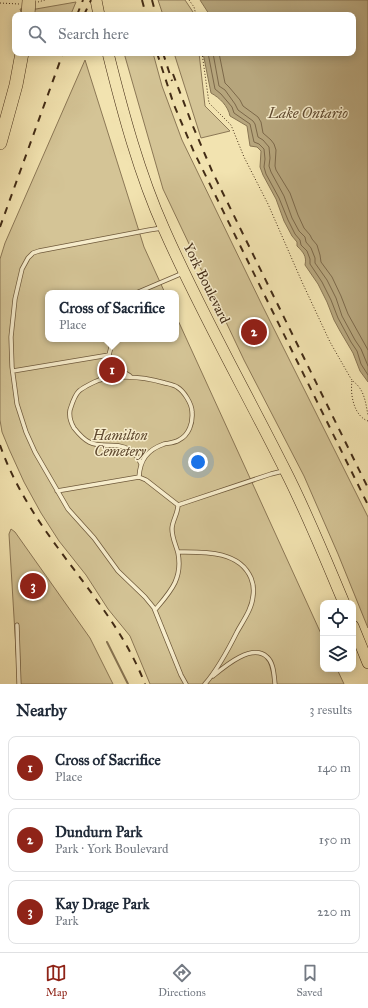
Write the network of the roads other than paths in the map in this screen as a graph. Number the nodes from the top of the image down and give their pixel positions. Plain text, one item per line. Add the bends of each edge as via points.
1 (96, 0) edge
2 (34, 1) edge
3 (29, 12) edge
4 (98, 12) edge
5 (21, 56) edge
6 (113, 56) edge
7 (0, 143) edge
8 (164, 228) junction
9 (184, 273) junction
10 (143, 290) edge
11 (111, 342) edge
12 (109, 355) junction
13 (12, 371) junction
14 (132, 377) junction
15 (100, 380) junction
16 (141, 464) junction
17 (286, 471) junction
18 (139, 477) junction
19 (57, 492) junction
20 (178, 506) junction
21 (178, 552) junction
22 (343, 600) edge
23 (155, 610) junction
24 (17, 625) dead end
25 (356, 633) edge
26 (368, 663) edge
27 (209, 679) junction
28 (184, 683) edge
29 (20, 684) edge
30 (205, 684) edge
31 (275, 684) edge

1 - 4 main road
2 - 3 highway, bridge
5 - 7 highway
6 - 8 main road, York Boulevard via 118,94 134,149
8 - 9 main road, York Boulevard
8 - 13 lane via 33,253 22,269 15,299 11,337
9 - 10 lane
9 - 17 main road, York Boulevard
11 - 12 lane
12 - 13 lane
12 - 14 lane via 117,368
12 - 15 lane
13 - 19 lane via 17,404 26,432
14 - 15 lane
14 - 16 lane via 177,387 188,398 192,411 192,424 186,435 178,441 155,448 145,456
15 - 16 lane via 74,397 70,412 72,424 79,435 89,442 124,446 133,452
16 - 18 lane
17 - 20 lane
17 - 22 main road, York Boulevard
18 - 19 lane
18 - 20 lane
19 - 23 lane via 118,571
20 - 21 lane via 172,528
21 - 23 lane via 180,567 176,582
21 - 27 lane via 205,552 229,557 244,566 252,582 253,596 249,611
23 - 28 lane
24 - 29 lane
25 - 26 main road
27 - 30 lane
27 - 31 lane via 247,653 258,652 269,659 274,670

